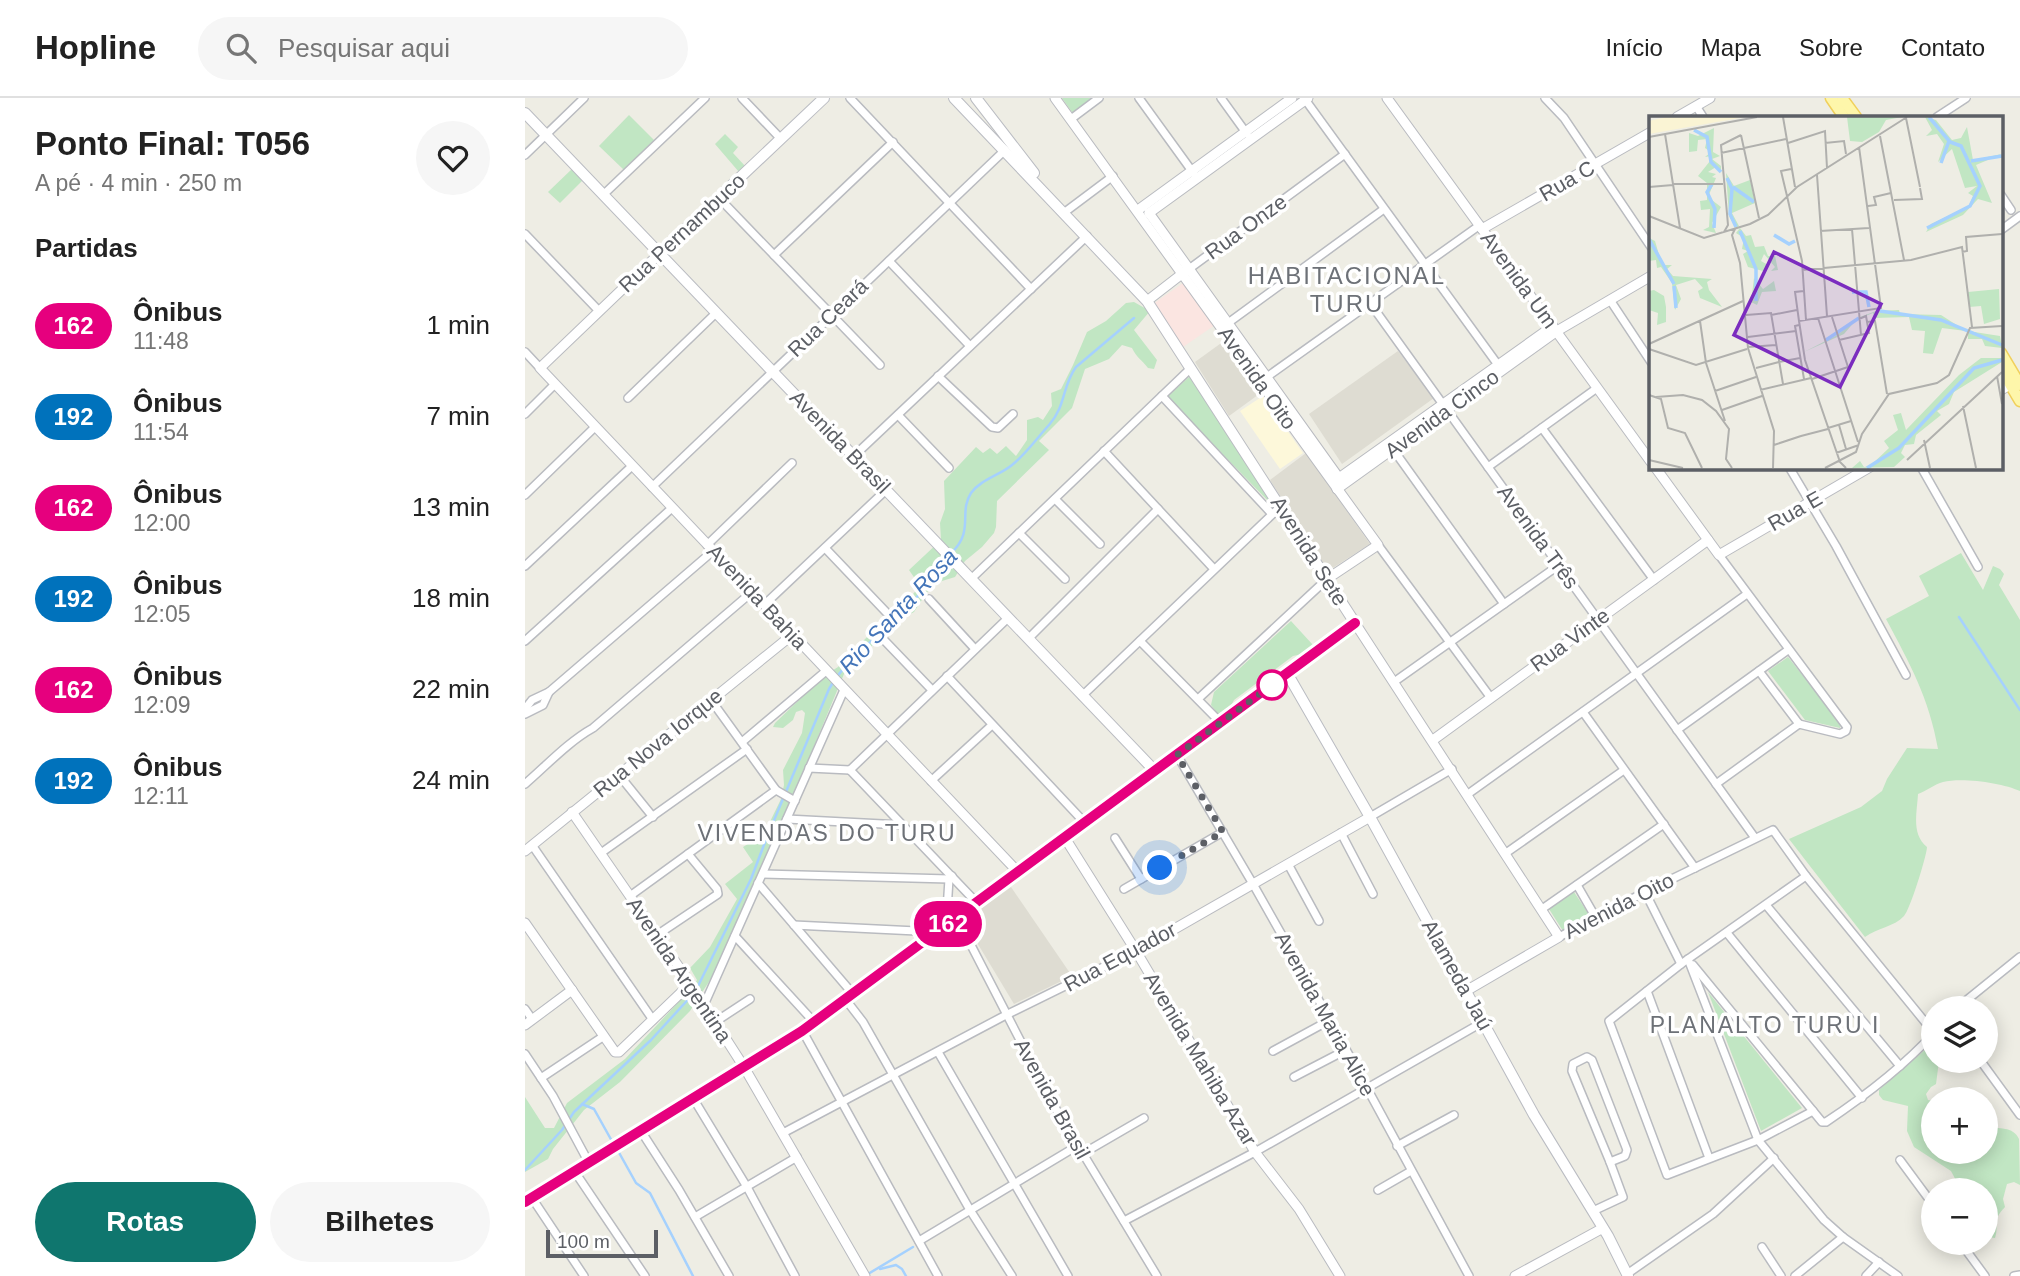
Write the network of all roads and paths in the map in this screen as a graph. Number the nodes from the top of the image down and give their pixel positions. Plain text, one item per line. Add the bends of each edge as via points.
1 (584, 98) edge
2 (705, 98) edge
3 (742, 98) edge
4 (824, 98) edge
5 (850, 98) edge
6 (954, 98) edge
7 (976, 98) edge
8 (1055, 98) edge
9 (1099, 98) edge
10 (1139, 98) edge
11 (1221, 98) edge
12 (1292, 98) edge
13 (1387, 98) edge
14 (1545, 98) edge
15 (1710, 98) edge
16 (1831, 98) edge
17 (1842, 98) edge
18 (1966, 98) edge
19 (1306, 99) edge
20 (1696, 106) junction
21 (525, 113) edge
22 (1679, 116) edge
23 (1702, 116) edge
24 (1844, 116) edge
25 (1855, 116) edge
26 (1939, 116) edge
27 (1071, 119) junction
28 (1649, 133) edge
29 (546, 135) junction
30 (1248, 136) junction
31 (781, 139) junction
32 (893, 142) junction
33 (1005, 150) junction
34 (1345, 154) junction
35 (525, 155) edge
36 (1595, 164) junction
37 (1195, 175) junction
38 (1113, 176) junction
39 (603, 195) junction
40 (719, 198) junction
41 (2003, 198) edge
42 (950, 202) junction
43 (1384, 209) junction
44 (1138, 210) junction
45 (2011, 210) dead end
46 (1065, 212) junction
47 (1149, 213) junction
48 (2020, 216) edge
49 (1481, 227) junction
50 (2003, 229) edge
51 (525, 234) edge
52 (1087, 236) junction
53 (528, 243) edge
54 (1649, 244) edge
55 (660, 254) junction
56 (774, 255) junction
57 (889, 261) junction
58 (1424, 264) junction
59 (1186, 271) junction
60 (1649, 277) edge
61 (1031, 289) junction
62 (1610, 300) junction
63 (1147, 301) junction
64 (1370, 303) junction
65 (599, 311) junction
66 (716, 313) junction
67 (831, 315) junction
68 (1225, 326) junction
69 (1555, 329) junction
70 (970, 346) junction
71 (526, 354) edge
72 (1649, 359) edge
73 (2003, 361) edge
74 (880, 365) dead end
75 (540, 368) junction
76 (1191, 368) junction
77 (1499, 368) junction
78 (772, 371) junction
79 (939, 376) junction
80 (1263, 379) junction
81 (553, 386) junction
82 (2010, 387) edge
83 (1597, 388) junction
84 (1162, 396) junction
85 (628, 398) dead end
86 (2020, 401) edge
87 (1445, 407) junction
88 (525, 414) edge
89 (1013, 414) dead end
90 (898, 415) junction
91 (593, 428) junction
92 (1542, 428) junction
93 (1390, 446) junction
94 (1104, 451) junction
95 (854, 456) junction
96 (1649, 459) edge
97 (792, 463) dead end
98 (949, 467) dead end
99 (1488, 467) junction
100 (630, 468) junction
101 (1656, 469) edge
102 (1790, 469) edge
103 (1867, 469) edge
104 (1921, 469) edge
105 (1339, 478) junction
106 (652, 487) junction
107 (1337, 489) junction
108 (886, 490) junction
109 (525, 495) edge
110 (1055, 499) junction
111 (1810, 502) junction
112 (1281, 506) junction
113 (1158, 509) junction
114 (670, 510) junction
115 (1272, 514) junction
116 (1019, 533) junction
117 (1708, 540) junction
118 (1100, 544) dead end
119 (1378, 545) junction
120 (825, 548) junction
121 (710, 550) junction
122 (1719, 555) junction
123 (1559, 565) junction
124 (525, 566) edge
125 (1978, 567) dead end
126 (1214, 569) junction
127 (971, 579) junction
128 (1065, 579) dead end
129 (1327, 579) junction
130 (1654, 580) junction
131 (1747, 594) junction
132 (750, 595) junction
133 (929, 599) dead end
134 (1504, 604) junction
135 (764, 606) junction
136 (886, 612) dead end
137 (1008, 618) junction
138 (1598, 620) junction
139 (1355, 623) junction
140 (792, 635) junction
141 (1028, 639) junction
142 (884, 640) dead end
143 (525, 641) edge
144 (1140, 641) junction
145 (1450, 643) junction
146 (975, 649) junction
147 (1788, 650) junction
148 (1759, 671) junction
149 (828, 673) junction
150 (1287, 673) junction
151 (1637, 673) junction
152 (1906, 675) dead end
153 (947, 676) junction
154 (1394, 682) junction
155 (842, 687) junction
156 (932, 690) junction
157 (1082, 696) junction
158 (1491, 698) junction
159 (1198, 699) junction
160 (711, 700) junction
161 (525, 711) edge
162 (1583, 712) junction
163 (1221, 723) junction
164 (1798, 724) junction
165 (992, 725) junction
166 (1677, 730) junction
167 (887, 734) junction
168 (1433, 740) junction
169 (744, 746) junction
170 (1177, 755) junction
171 (809, 768) junction
172 (1452, 769) junction
173 (1624, 769) junction
174 (850, 770) junction
175 (1154, 771) junction
176 (619, 775) junction
177 (931, 781) junction
178 (525, 784) edge
179 (1716, 784) junction
180 (777, 791) junction
181 (1468, 794) junction
182 (793, 800) junction
183 (572, 812) junction
184 (653, 817) junction
185 (1370, 817) junction
186 (787, 818) junction
187 (1085, 823) junction
188 (1664, 824) junction
189 (902, 825) junction
190 (1223, 832) junction
191 (1341, 833) junction
192 (1065, 838) junction
193 (1115, 838) dead end
194 (1755, 838) junction
195 (529, 848) edge
196 (601, 853) junction
197 (1506, 853) junction
198 (688, 854) junction
199 (1288, 864) junction
200 (1695, 868) junction
201 (1018, 872) junction
202 (762, 874) junction
203 (1806, 876) junction
204 (951, 878) junction
205 (1141, 879) junction
206 (758, 883) junction
207 (1253, 884) junction
208 (1577, 885) junction
209 (1124, 889) dead end
210 (1645, 892) junction
211 (1373, 894) dead end
212 (629, 895) junction
213 (977, 903) junction
214 (1766, 905) junction
215 (1542, 909) junction
216 (957, 918) junction
217 (1596, 918) junction
218 (1319, 921) dead end
219 (525, 923) edge
220 (794, 925) junction
221 (942, 929) junction
222 (1727, 933) junction
223 (657, 935) junction
224 (735, 936) junction
225 (1559, 937) junction
226 (1136, 951) junction
227 (2020, 957) edge
228 (1688, 959) junction
229 (1681, 964) junction
230 (691, 985) junction
231 (572, 990) junction
232 (1466, 991) junction
233 (1647, 991) junction
234 (1972, 996) edge
235 (850, 997) junction
236 (750, 999) dead end
237 (702, 1002) junction
238 (525, 1009) edge
239 (1006, 1015) junction
240 (1921, 1017) edge
241 (653, 1020) junction
242 (1330, 1020) junction
243 (529, 1022) edge
244 (715, 1022) junction
245 (814, 1022) junction
246 (1483, 1022) junction
247 (802, 1031) junction
248 (604, 1036) junction
249 (1921, 1046) edge
250 (1346, 1050) junction
251 (1273, 1051) dead end
252 (938, 1052) junction
253 (525, 1054) edge
254 (1900, 1066) junction
255 (744, 1068) junction
256 (1989, 1073) edge
257 (892, 1074) junction
258 (1294, 1077) dead end
259 (541, 1078) junction
260 (1367, 1089) junction
261 (693, 1098) junction
262 (1862, 1098) junction
263 (842, 1101) junction
264 (1813, 1111) junction
265 (1454, 1115) dead end
266 (2020, 1115) edge
267 (1143, 1118) dead end
268 (641, 1131) junction
269 (783, 1133) junction
270 (1758, 1140) junction
271 (1397, 1146) junction
272 (1080, 1150) junction
273 (1255, 1152) junction
274 (796, 1157) junction
275 (1709, 1158) junction
276 (1774, 1158) junction
277 (1900, 1160) dead end
278 (1610, 1162) junction
279 (589, 1163) junction
280 (1411, 1171) junction
281 (575, 1172) junction
282 (1013, 1184) junction
283 (747, 1187) junction
284 (1921, 1188) edge
285 (1378, 1189) dead end
286 (528, 1200) edge
287 (970, 1210) junction
288 (1593, 1211) junction
289 (695, 1217) junction
290 (1124, 1221) junction
291 (1603, 1228) junction
292 (1843, 1237) junction
293 (919, 1241) junction
294 (1762, 1247) dead end
295 (1970, 1255) edge
296 (1879, 1262) junction
297 (865, 1275) edge
298 (1628, 1275) edge
299 (2020, 1275) edge
300 (584, 1276) edge
301 (645, 1276) edge
302 (729, 1276) edge
303 (795, 1276) edge
304 (938, 1276) edge
305 (1011, 1276) edge
306 (1068, 1276) edge
307 (1157, 1276) edge
308 (1340, 1276) edge
309 (1469, 1276) edge
310 (1515, 1276) edge
311 (1781, 1276) edge
312 (1795, 1276) edge
313 (1866, 1276) edge
314 (1898, 1276) edge
315 (1985, 1276) edge
316 (2014, 1276) edge

1 - 29 street
2 - 39 street
3 - 31 street
4 - 31 main road, Rua Pernambuco
5 - 32 street
6 - 33 main road, Avenida Sete
7 - 46 main road, Avenida Sete
8 - 27 street, Avenida Oito
9 - 27 street
10 - 37 street
11 - 30 street
12 - 30 street
13 - 49 street, Avenida Um
14 - 36 street
15 - 20 street
16 - 24 main road
17 - 25 main road
18 - 26 street
19 - 30 street
19 - 34 street
20 - 22 street
20 - 23 street
21 - 29 main road, Avenida Brasil
27 - 38 street, Avenida Oito
28 - 36 street, Rua C
29 - 35 street
29 - 39 main road, Avenida Brasil
30 - 37 street
31 - 40 main road, Rua Pernambuco
32 - 42 street
32 - 56 street
33 - 42 street, Rua Ceará
33 - 46 main road, Avenida Sete
34 - 43 street
34 - 59 street, Rua Onze
36 - 49 street, Rua C
36 - 54 street
37 - 44 street
37 - 47 street
38 - 44 street, Avenida Oito
38 - 46 street
39 - 55 main road, Avenida Brasil
40 - 55 main road, Rua Pernambuco
40 - 56 street
41 - 45 street
42 - 57 street, Rua Ceará
42 - 61 street
43 - 58 street
43 - 68 street
44 - 47 street
44 - 59 street, Avenida Oito
46 - 52 main road, Avenida Sete
47 - 59 street
48 - 50 street
49 - 58 street
49 - 69 street, Avenida Um
51 - 53 street
52 - 61 street
52 - 63 main road, Avenida Sete
53 - 65 street
55 - 65 street, Rua Pernambuco
55 - 66 main road, Avenida Brasil
56 - 67 street
57 - 67 street, Rua Ceará
57 - 70 street
58 - 64 street
58 - 77 street
59 - 63 street, Rua Onze
59 - 68 street, Avenida Oito
60 - 62 street, Avenida Cinco
61 - 70 street
62 - 69 street, Avenida Cinco
62 - 72 street
63 - 76 main road, Avenida Sete
64 - 80 street
64 - 87 street, Avenida Três
65 - 75 street, Rua Pernambuco
66 - 78 main road, Avenida Brasil
66 - 85 street
67 - 74 street
67 - 78 street, Rua Ceará
68 - 80 street, Avenida Oito
69 - 77 street, Avenida Cinco
69 - 83 street, Avenida Um
70 - 79 street
71 - 75 street, Avenida Bahia
73 - 82 main road
75 - 81 street, Avenida Bahia
76 - 84 street
76 - 112 main road, Avenida Sete
77 - 87 street, Avenida Cinco
78 - 95 main road, Avenida Brasil
78 - 106 street, Rua Ceará
79 - 89 street via 992,427 998,428
79 - 90 street
80 - 105 street
80 - 107 street, Avenida Oito
81 - 88 street
81 - 91 street, Avenida Bahia
82 - 86 main road
83 - 92 street
83 - 96 street, Avenida Um
84 - 94 street
84 - 115 street
87 - 93 street, Avenida Cinco
87 - 99 street, Avenida Três
90 - 95 street
90 - 98 street
91 - 100 street, Avenida Bahia
91 - 109 street
92 - 99 street
92 - 130 street
93 - 105 street, Avenida Cinco
93 - 107 street, Avenida Cinco
93 - 134 street
94 - 110 street
94 - 113 street
95 - 108 main road, Avenida Brasil
97 - 121 street
99 - 123 street, Avenida Três
100 - 106 street, Avenida Bahia
100 - 124 street
101 - 117 street
102 - 111 street
103 - 111 street, Rua E
104 - 125 street
105 - 107 street
106 - 114 street, Avenida Bahia
107 - 119 street, Avenida Oito
108 - 120 street
108 - 127 main road, Avenida Brasil
110 - 116 street
110 - 118 street
111 - 122 street, Rua E
111 - 152 street
112 - 115 street
112 - 129 main road, Avenida Sete
113 - 126 street
113 - 141 street
114 - 121 street, Avenida Bahia
114 - 143 street
115 - 126 street
116 - 127 street
116 - 128 street
117 - 122 street
117 - 130 street, Rua Vinte
119 - 129 street
119 - 145 street
120 - 135 street
120 - 136 street
121 - 132 street, Avenida Bahia
121 - 161 street via 549,692 532,699
122 - 131 street
123 - 134 street
123 - 138 street, Avenida Três
126 - 144 street
127 - 137 main road, Avenida Brasil
129 - 139 main road, Avenida Sete
129 - 159 street
130 - 138 street, Rua Vinte
131 - 147 street
131 - 151 street
132 - 135 street, Avenida Bahia
132 - 178 street
133 - 146 street
134 - 145 street
135 - 140 street, Avenida Bahia
137 - 141 main road, Avenida Brasil
137 - 146 street
138 - 151 street, Avenida Três
138 - 158 street, Rua Vinte
139 - 150 main road
139 - 154 street, Avenida Sete
140 - 149 street, Avenida Bahia
140 - 160 street, Rua Nova Iorque
141 - 157 main road, Avenida Brasil
142 - 156 street
144 - 157 street
144 - 159 street
145 - 154 street
145 - 158 street
146 - 153 street
147 - 148 street
147 - 164 street via 1847,727 1840,734
148 - 164 street
148 - 166 street
149 - 155 street, Avenida Bahia
149 - 169 street
150 - 163 main road
150 - 185 main road, Alameda Jaú
151 - 162 street
151 - 166 street, Avenida Três
153 - 156 street
153 - 165 street
154 - 168 street, Avenida Sete
155 - 167 street, Avenida Bahia
155 - 171 street
156 - 167 street
157 - 175 main road, Avenida Brasil
158 - 168 street, Rua Vinte
159 - 163 street
160 - 169 street
160 - 176 street, Rua Nova Iorque
162 - 173 street
162 - 181 street
163 - 170 main road
164 - 179 street
165 - 177 street
165 - 187 street
166 - 179 street, Avenida Três
167 - 174 street
167 - 177 street, Avenida Bahia
168 - 172 street, Avenida Sete
169 - 180 street
169 - 184 street
170 - 175 main road
170 - 190 street, Avenida Maria Alice
171 - 174 street
171 - 182 street
172 - 181 street, Avenida Sete
172 - 185 street, Rua Equador
173 - 188 street
173 - 197 street
174 - 189 street
175 - 187 main road
176 - 183 street, Rua Nova Iorque
176 - 184 street
177 - 201 street, Avenida Bahia
179 - 194 street, Avenida Três
180 - 182 street
180 - 198 street
181 - 197 street, Avenida Sete
182 - 186 street
183 - 195 street, Rua Nova Iorque
183 - 196 street, Avenida Argentina
184 - 196 street
185 - 191 street, Rua Equador
185 - 232 main road, Alameda Jaú
186 - 189 street
186 - 202 street
187 - 192 main road
188 - 200 street
188 - 208 street
189 - 204 street
190 - 205 street
190 - 207 street, Avenida Maria Alice
191 - 199 street, Rua Equador
191 - 211 street
192 - 201 main road
192 - 226 street, Avenida Mahiba Azar
193 - 205 street
194 - 200 street, Avenida Oito
194 - 203 street, Avenida Oito via 1771,830
195 - 241 street
196 - 212 street, Avenida Argentina
197 - 215 street, Avenida Sete
198 - 212 street
198 - 223 street via 718,892
199 - 207 street, Rua Equador
199 - 218 street
200 - 210 street, Avenida Oito
201 - 213 main road
202 - 204 street
202 - 206 street
203 - 214 street
203 - 240 street
204 - 213 street
204 - 221 street
205 - 209 street
206 - 220 street
206 - 224 street
207 - 226 street, Rua Equador
207 - 242 street, Avenida Maria Alice
208 - 215 street
208 - 217 street
210 - 217 street, Avenida Oito
210 - 229 street
212 - 223 street, Avenida Argentina
213 - 216 main road
214 - 222 street
214 - 254 street
215 - 225 street, Avenida Sete
216 - 221 main road
216 - 239 street, Avenida Brasil
217 - 225 street, Avenida Oito
219 - 231 street
220 - 221 street
220 - 235 street
221 - 235 main road
222 - 228 street
222 - 262 street
223 - 230 street, Avenida Argentina
224 - 237 street
224 - 245 street
225 - 232 street, Avenida Oito
226 - 239 street, Rua Equador
226 - 273 street, Avenida Mahiba Azar
227 - 234 street
228 - 229 street
228 - 264 street
228 - 270 street
229 - 233 street
230 - 237 street, Avenida Argentina
230 - 241 street
231 - 243 street
231 - 248 street
232 - 246 main road, Alameda Jaú
233 - 275 street
233 - 275 street via 1612,1016 1609,1024 1667,1175
235 - 245 main road
235 - 257 street
236 - 244 street
237 - 244 street, Avenida Argentina
238 - 243 street
239 - 252 street, Rua Equador
239 - 272 street, Avenida Brasil
241 - 248 street via 619,1052
242 - 250 street, Avenida Maria Alice
242 - 251 street
244 - 255 street, Avenida Argentina
245 - 247 main road
246 - 260 street
246 - 288 main road, Alameda Jaú via 1495,1053
247 - 255 main road
247 - 263 street
248 - 259 street
249 - 254 street
250 - 258 street
250 - 260 street, Avenida Maria Alice
252 - 257 street, Rua Equador
252 - 282 street
253 - 259 street
254 - 262 street
255 - 261 main road
255 - 269 street, Avenida Argentina
256 - 266 street
257 - 263 street, Rua Equador
257 - 287 street
259 - 279 street
260 - 271 street, Avenida Maria Alice
260 - 273 street
261 - 268 main road
261 - 283 street
262 - 264 street via 1823,1122
263 - 269 street, Rua Equador
263 - 293 street
264 - 270 street
265 - 271 street
267 - 272 street
268 - 279 main road
268 - 289 street
269 - 274 street, Avenida Argentina
270 - 275 street
270 - 276 street
271 - 280 street, Avenida Maria Alice
272 - 282 street
272 - 290 street, Avenida Brasil
273 - 290 street
273 - 308 street, Avenida Mahiba Azar via 1299,1209
274 - 283 street
274 - 297 street, Avenida Argentina
276 - 292 street
276 - 298 street via 1713,1214
277 - 284 street
278 - 278 street via 1572,1070 1573,1064 1587,1058 1593,1060 1627,1150 1625,1156
278 - 288 street via 1623,1197
279 - 281 main road
280 - 285 street
280 - 309 street, Avenida Maria Alice
281 - 286 main road
281 - 301 street
282 - 287 street
282 - 306 street
283 - 289 street
283 - 303 street
286 - 300 street
287 - 293 street
287 - 305 street
288 - 291 main road, Alameda Jaú
289 - 302 street
290 - 307 street, Avenida Brasil
291 - 298 main road, Alameda Jaú
291 - 310 street
292 - 296 street
292 - 312 street
293 - 304 street
294 - 311 street
295 - 315 street
296 - 313 street
296 - 314 street
299 - 316 street

